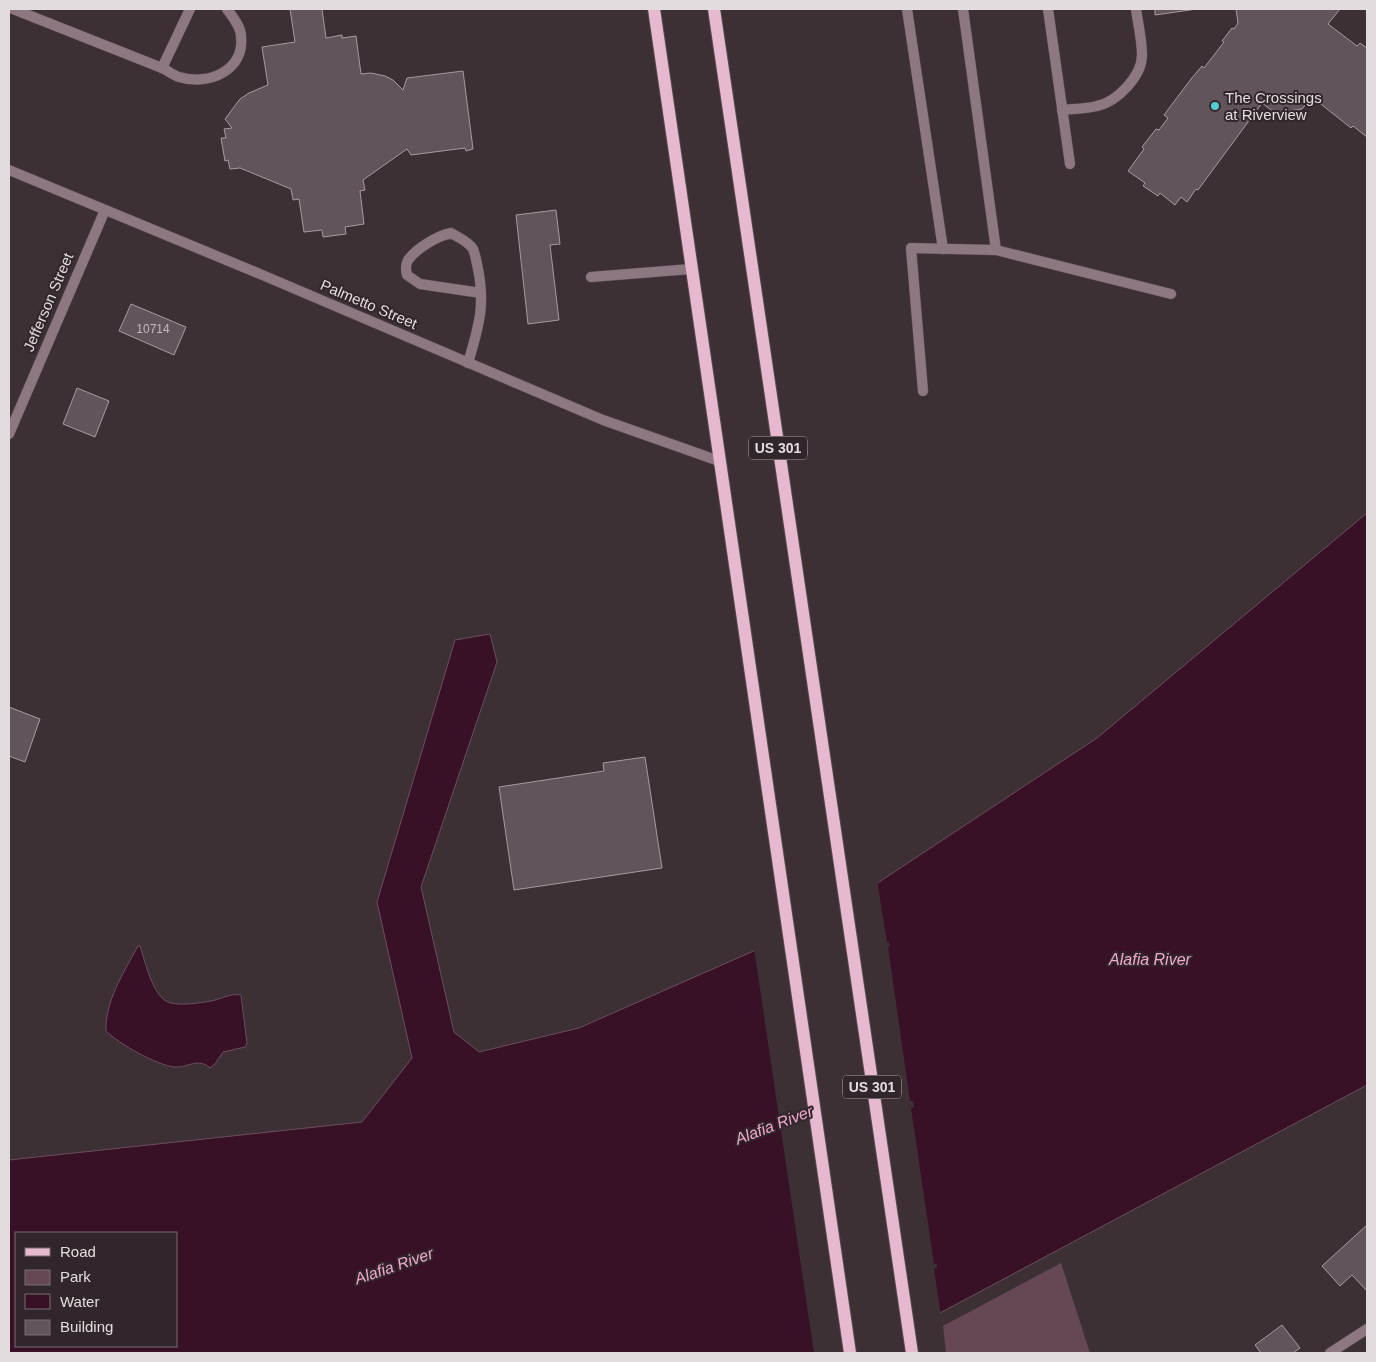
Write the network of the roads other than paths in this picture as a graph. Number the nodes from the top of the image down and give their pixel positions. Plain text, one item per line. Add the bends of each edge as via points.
1 (12, 9) edge
2 (190, 9) edge
3 (227, 9) edge
4 (654, 9) edge
5 (714, 9) edge
6 (907, 9) edge
7 (963, 9) edge
8 (1048, 9) edge
9 (1136, 9) edge
10 (162, 68) junction
11 (1062, 110) junction
12 (1070, 164) dead end
13 (9, 170) edge
14 (105, 210) junction
15 (943, 249) junction
16 (996, 250) junction
17 (691, 269) junction
18 (592, 277) dead end
19 (481, 293) junction
20 (1171, 294) dead end
21 (468, 363) junction
22 (923, 391) dead end
23 (9, 434) edge
24 (719, 461) junction
25 (1367, 1329) edge
26 (850, 1353) edge
27 (912, 1353) edge
28 (1330, 1353) edge

1 - 10 street
2 - 10 street
3 - 10 street via 242,35 240,50 223,74 205,80 179,77
4 - 17 main road
5 - 27 main road, US 301
6 - 15 street
7 - 16 street
8 - 11 street
9 - 11 street via 1142,56 1128,88 1098,106
11 - 12 street
13 - 14 street, Palmetto Street
14 - 21 street, Palmetto Street
14 - 23 street, Jefferson Street
15 - 16 street
15 - 22 street via 911,248
16 - 20 street
17 - 18 street
17 - 24 main road
19 - 19 street via 473,248 451,233 438,236 407,261 407,276 420,284
19 - 21 street via 482,314
21 - 24 street, Palmetto Street via 603,420
24 - 26 main road
25 - 28 street

